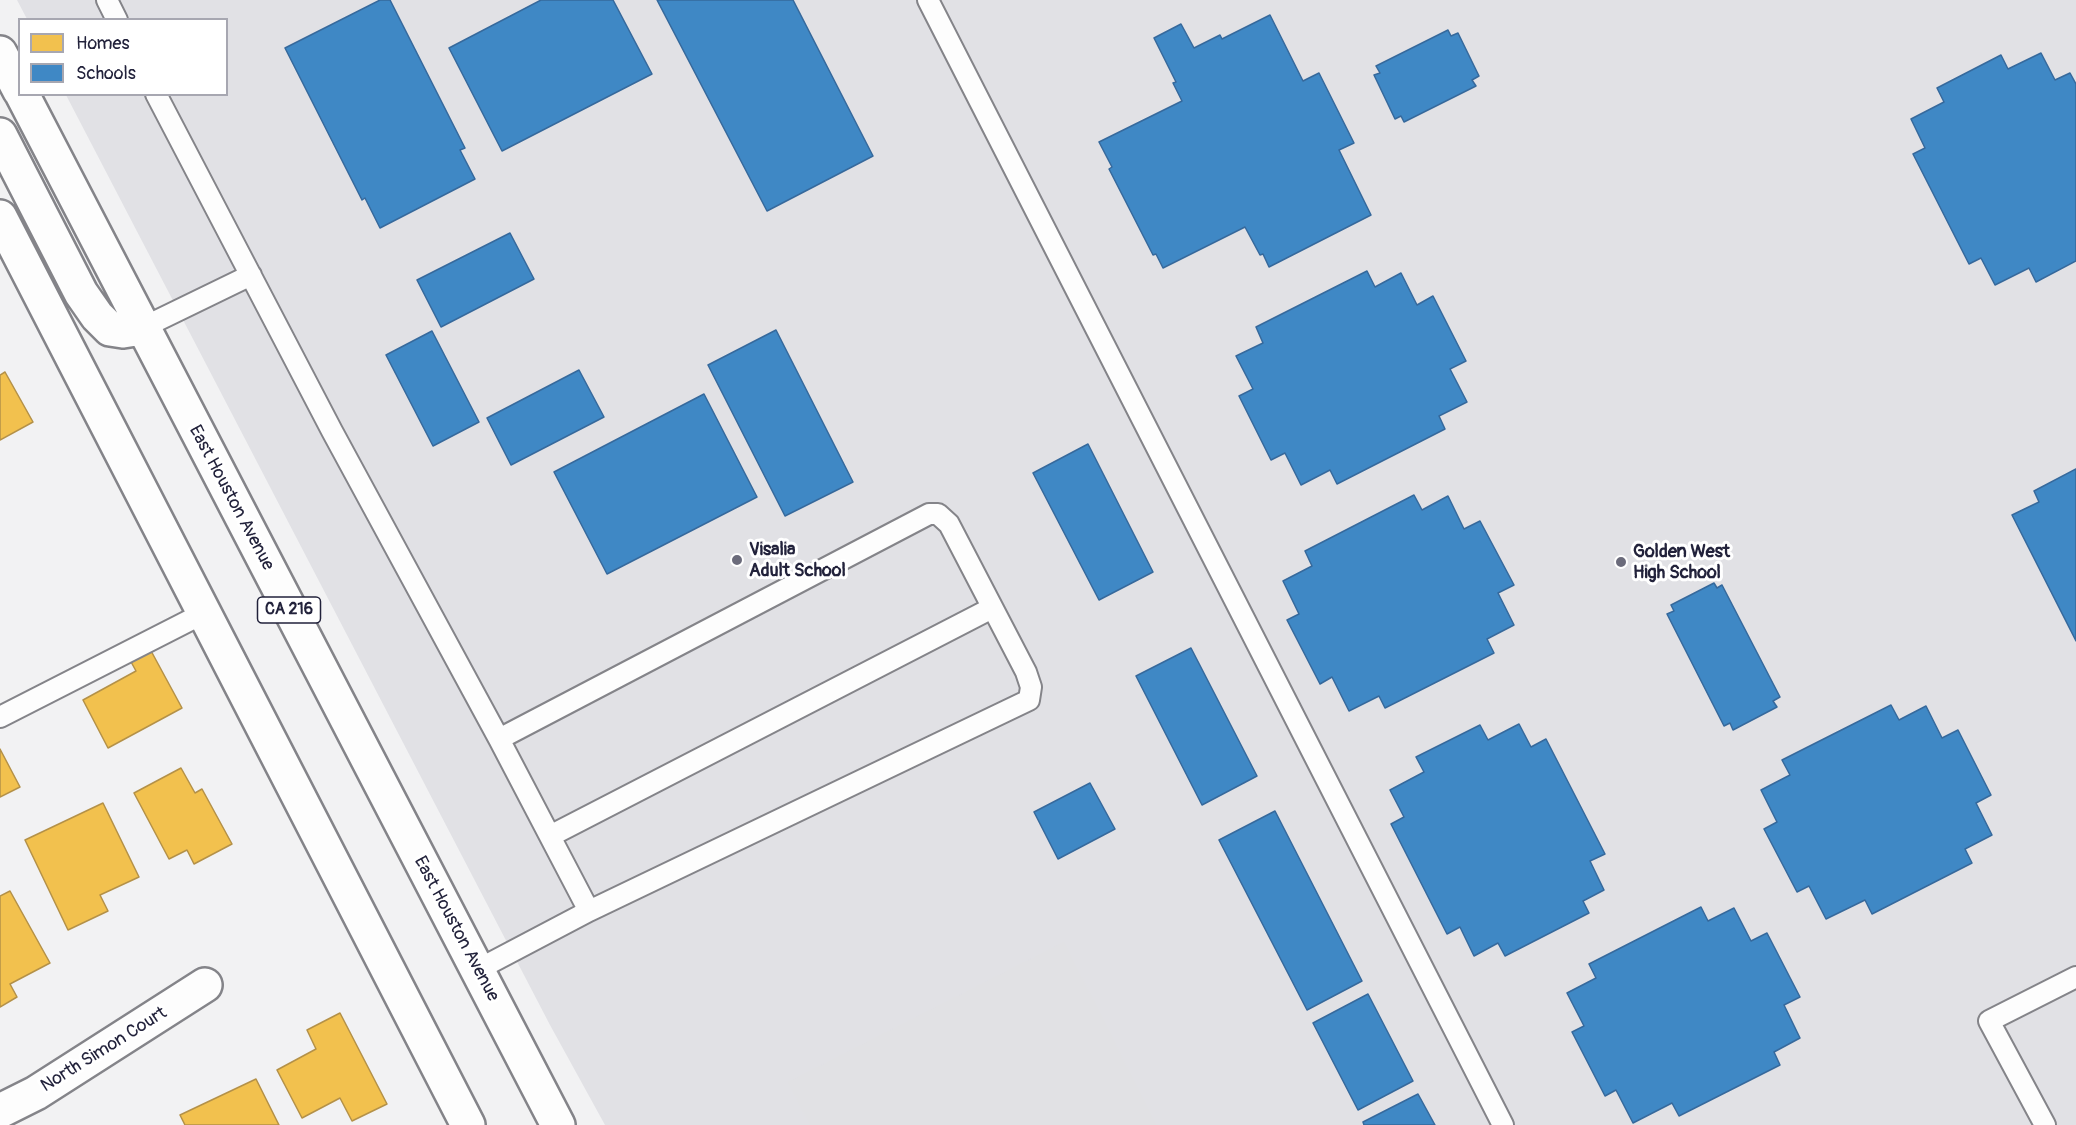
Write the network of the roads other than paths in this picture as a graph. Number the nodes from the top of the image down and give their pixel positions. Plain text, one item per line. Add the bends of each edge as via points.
1 (107, 0) edge
2 (928, 0) edge
3 (116, 18) edge
4 (0, 53) edge
5 (18, 89) edge
6 (22, 96) edge
7 (157, 96) edge
8 (0, 135) edge
9 (3, 231) edge
10 (251, 276) junction
11 (142, 328) junction
12 (992, 608) junction
13 (204, 613) junction
14 (0, 717) edge
15 (499, 739) junction
16 (550, 836) junction
17 (589, 911) junction
18 (477, 970) junction
19 (2076, 977) edge
20 (206, 986) dead end
21 (0, 1111) edge
22 (468, 1125) edge
23 (558, 1125) edge
24 (1503, 1125) edge
25 (2045, 1125) edge

1 - 3 lane
2 - 24 lane
4 - 5 main road, East Houston Avenue / CA 216
6 - 11 main road, East Houston Avenue / CA 216
7 - 10 lane
8 - 11 main road via 81,293 97,316 110,329
9 - 13 main road
10 - 11 lane
10 - 15 lane
11 - 18 main road, East Houston Avenue / CA 216
12 - 15 lane via 949,524 938,514 929,514
12 - 16 lane
12 - 17 lane via 1026,672 1031,687 1029,700
13 - 14 lane
13 - 22 main road
15 - 16 lane
16 - 17 lane
17 - 18 lane
18 - 23 main road, East Houston Avenue / CA 216
19 - 25 lane via 1989,1021
20 - 21 main road, North Simon Court via 36,1093

